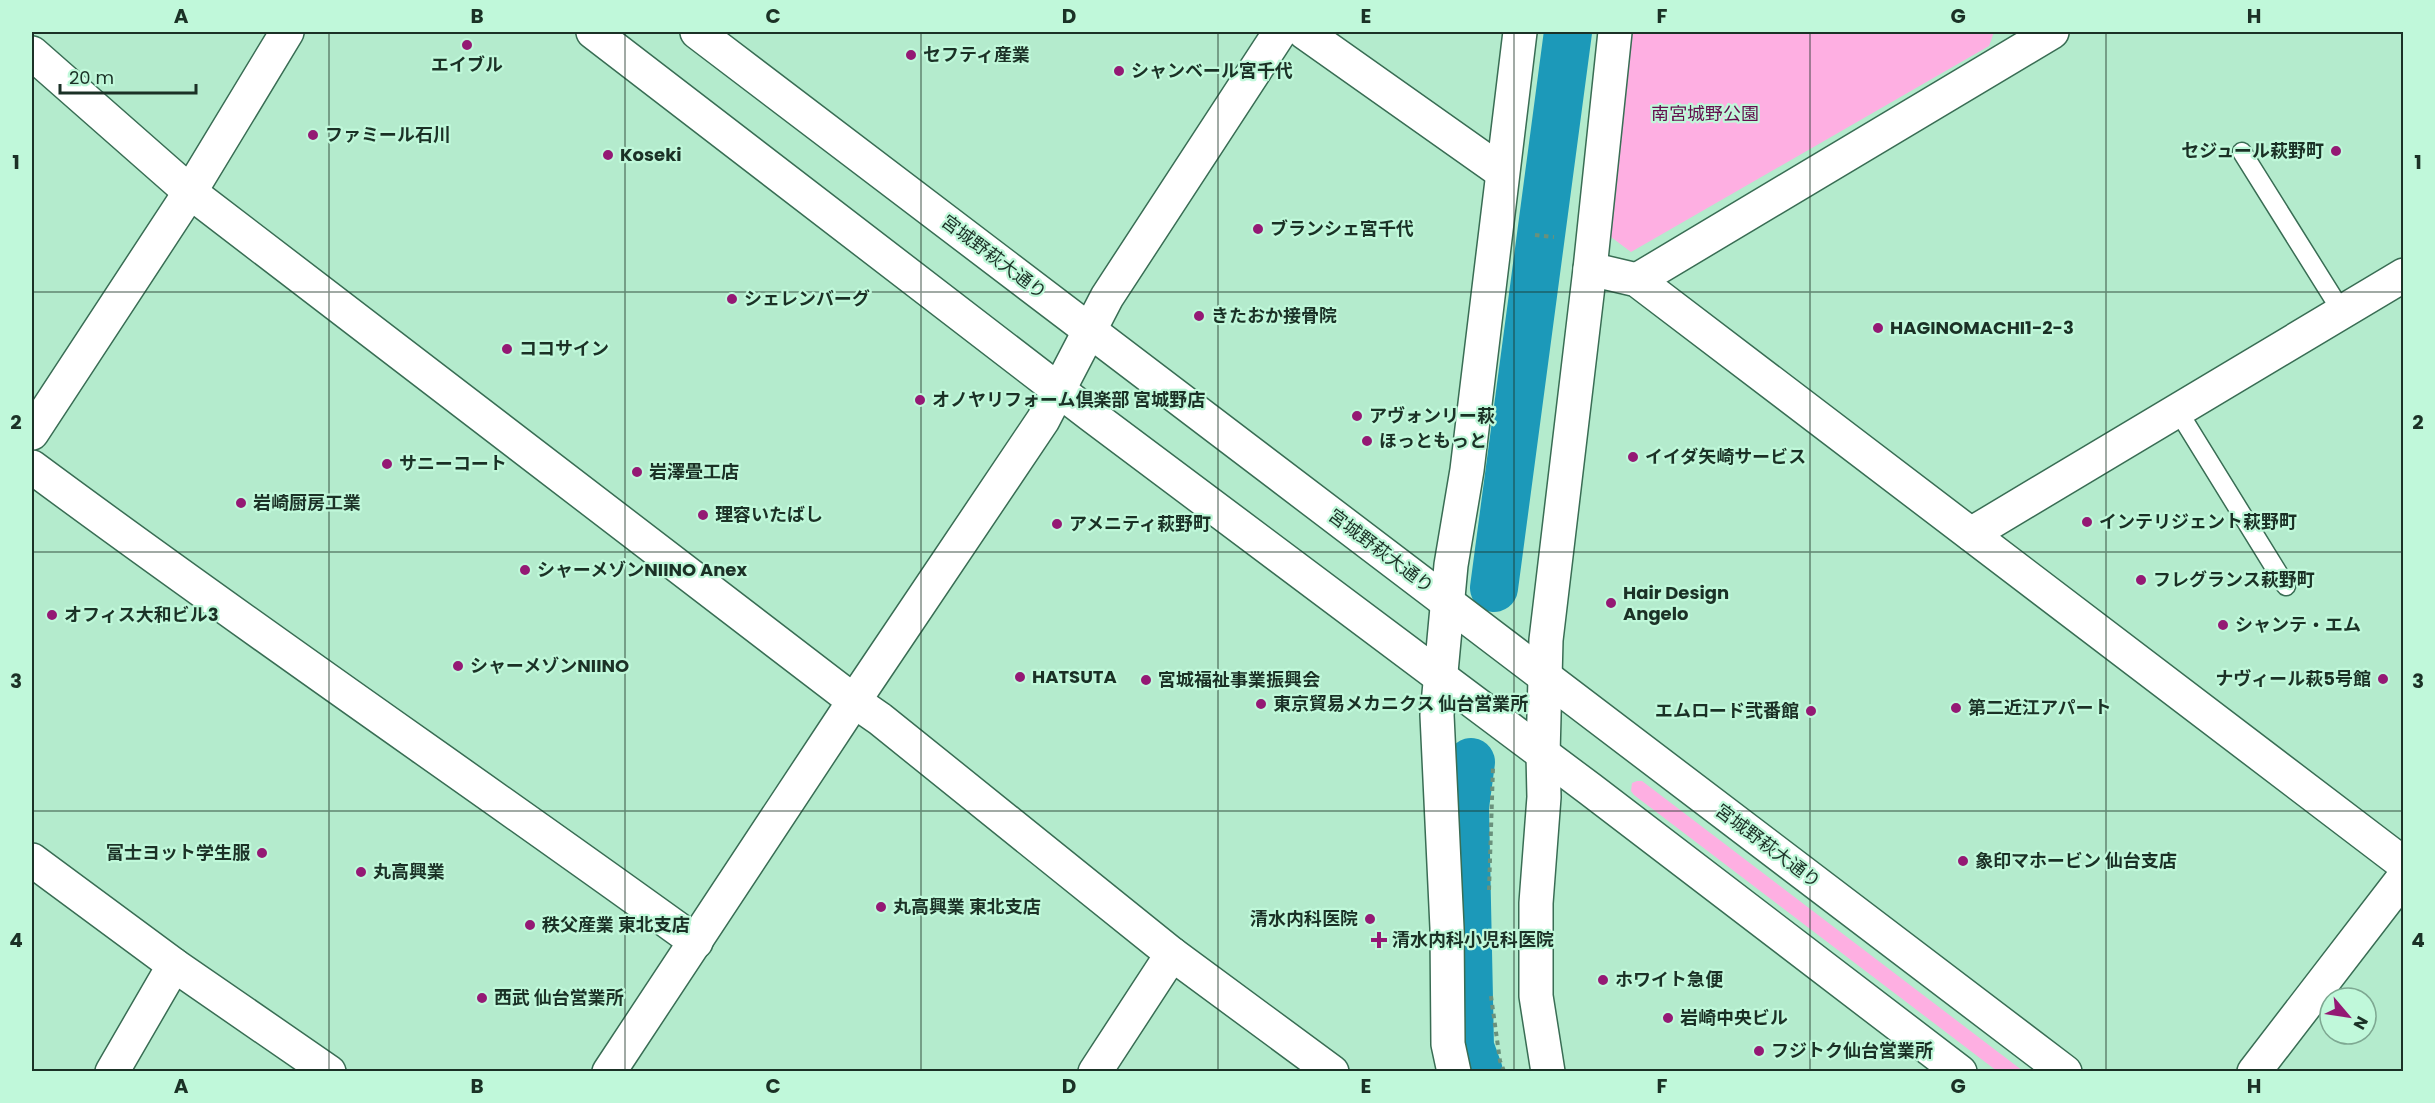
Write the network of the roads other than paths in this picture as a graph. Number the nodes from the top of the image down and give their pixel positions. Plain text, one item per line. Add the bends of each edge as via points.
1 (287, 32) edge
2 (593, 32) edge
3 (697, 32) edge
4 (1280, 32) edge
5 (1304, 32) edge
6 (1520, 32) edge
7 (1615, 32) edge
8 (2037, 35) edge
9 (32, 53) edge
10 (2242, 152) dead end
11 (1502, 172) junction
12 (190, 192) junction
13 (1590, 269) junction
14 (2403, 275) edge
15 (1637, 280) junction
16 (2342, 312) junction
17 (1089, 330) junction
18 (1059, 389) junction
19 (2178, 411) junction
20 (32, 433) edge
21 (32, 467) edge
22 (1971, 534) junction
23 (2286, 586) dead end
24 (1448, 601) junction
25 (1546, 677) junction
26 (1440, 678) junction
27 (854, 701) junction
28 (1543, 754) junction
29 (32, 860) edge
30 (2403, 864) edge
31 (2403, 877) edge
32 (696, 942) junction
33 (1172, 954) junction
34 (174, 965) junction
35 (112, 1071) edge
36 (329, 1071) edge
37 (609, 1071) edge
38 (1095, 1071) edge
39 (1332, 1071) edge
40 (1454, 1071) edge
41 (1548, 1071) edge
42 (1960, 1071) edge
43 (2065, 1071) edge
44 (2254, 1071) edge

1 - 12 street
2 - 18 street
3 - 17 street, 宮城野萩大通り
4 - 17 street
5 - 11 street
6 - 11 street
7 - 13 street
8 - 15 street
9 - 12 street
10 - 16 lane
11 - 24 street
12 - 20 street
12 - 27 street
13 - 15 street
13 - 25 street via 1546,640
14 - 16 street
15 - 22 street
16 - 19 street
17 - 18 street
17 - 24 street, 宮城野萩大通り
18 - 26 street
18 - 27 street via 1043,420
19 - 22 street
19 - 23 lane
21 - 32 street via 183,579
22 - 30 street
24 - 25 street, 宮城野萩大通り
24 - 26 street
25 - 28 street
25 - 43 street, 宮城野萩大通り
26 - 28 street
26 - 40 street via 1437,716 1448,1044
27 - 32 street
27 - 33 street
28 - 41 street via 1536,996
28 - 42 street
29 - 34 street
31 - 44 street
32 - 37 street
33 - 38 street
33 - 39 street
34 - 35 street
34 - 36 street

